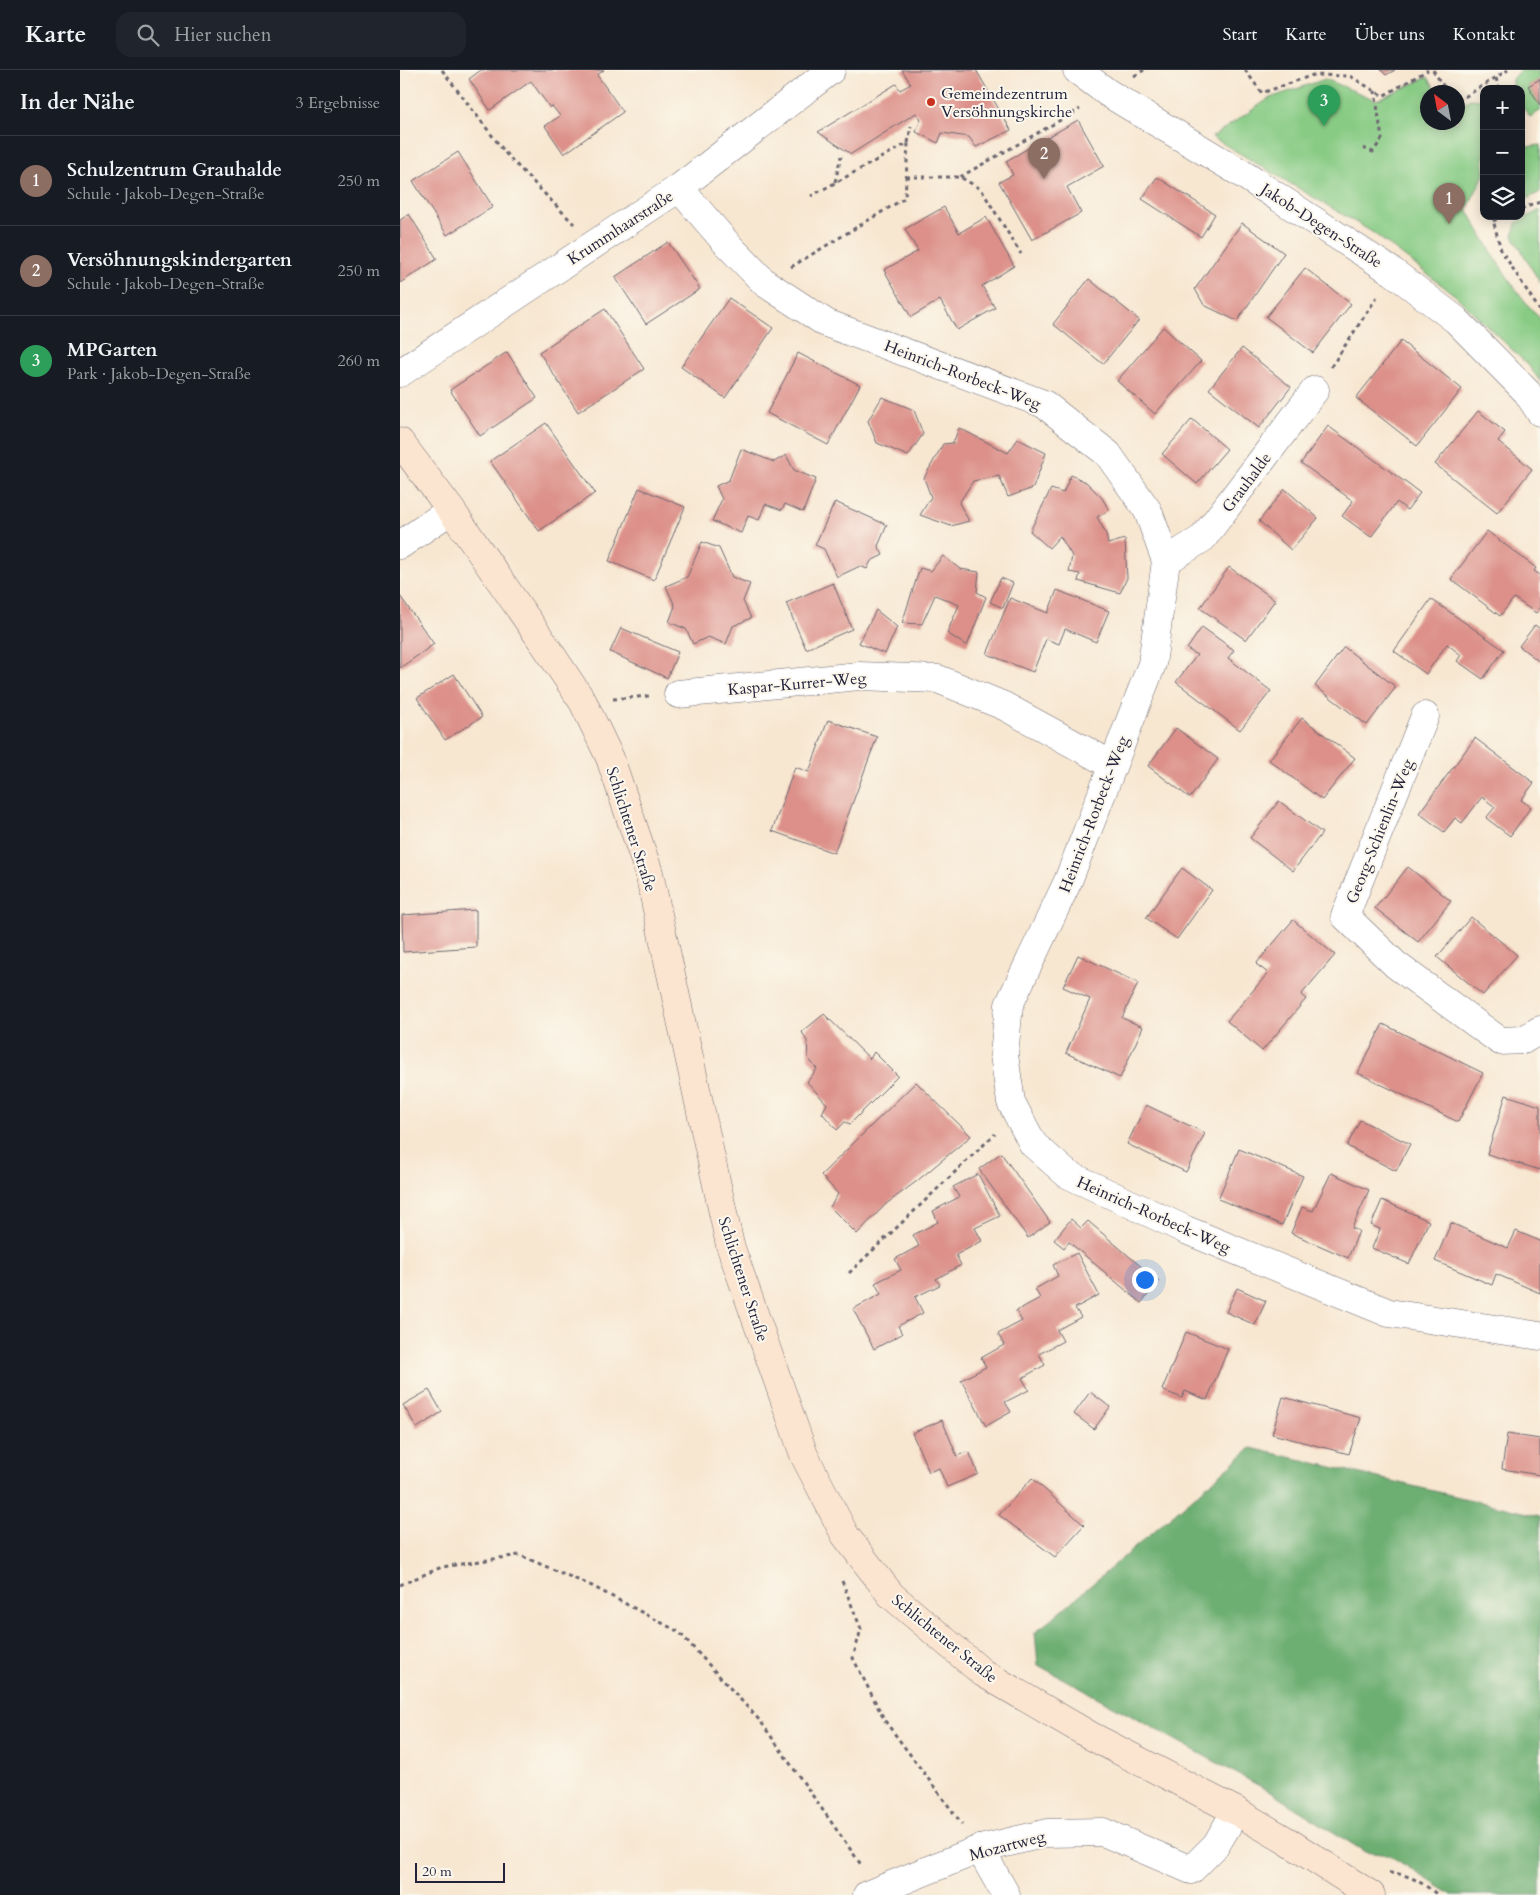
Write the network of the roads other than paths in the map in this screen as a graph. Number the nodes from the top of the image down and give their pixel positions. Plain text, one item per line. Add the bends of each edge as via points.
1 (831, 70) edge
2 (1077, 70) edge
3 (679, 188) junction
4 (400, 373) edge
5 (1315, 390) road end
6 (1540, 412) edge
7 (400, 442) edge
8 (451, 510) junction
9 (400, 545) edge
10 (1166, 561) junction
11 (678, 694) road end
12 (1425, 716) dead end
13 (1112, 765) junction
14 (1540, 1030) edge
15 (1540, 1336) edge
16 (1236, 1811) junction
17 (980, 1849) junction
18 (873, 1892) edge
19 (1368, 1892) edge
20 (1006, 1895) edge

1 - 3 street, Krummhaarstraße
2 - 6 street, Jakob-Degen-Straße via 1108,93 1244,175 1393,272 1456,320 1527,392
3 - 4 street, Krummhaarstraße
3 - 10 street, Heinrich-Rorbeck-Weg via 765,283 826,323 1044,404 1108,454 1148,511
5 - 10 street, Grauhalde via 1204,538
7 - 8 main road, Schlichtener Straße
8 - 9 street
8 - 16 main road, Schlichtener Straße via 583,702 610,758 649,873 730,1245 804,1455 845,1536 891,1596 983,1673 1093,1737
10 - 13 street, Heinrich-Rorbeck-Weg via 1152,664
11 - 13 street, Kaspar-Kurrer-Weg via 859,676 938,680 1004,706
12 - 14 street, Georg-Schienlin-Weg via 1345,916 1396,965 1500,1041 1523,1040
13 - 15 street, Heinrich-Rorbeck-Weg via 1068,881 1009,1004 1004,1055 1011,1102 1033,1144 1067,1174 1186,1230 1389,1313
16 - 17 street, Mozartweg via 1216,1845 1190,1870 1103,1832 1047,1833
16 - 19 main road, Schlichtener Straße
17 - 18 street, Mozartweg
17 - 20 street

